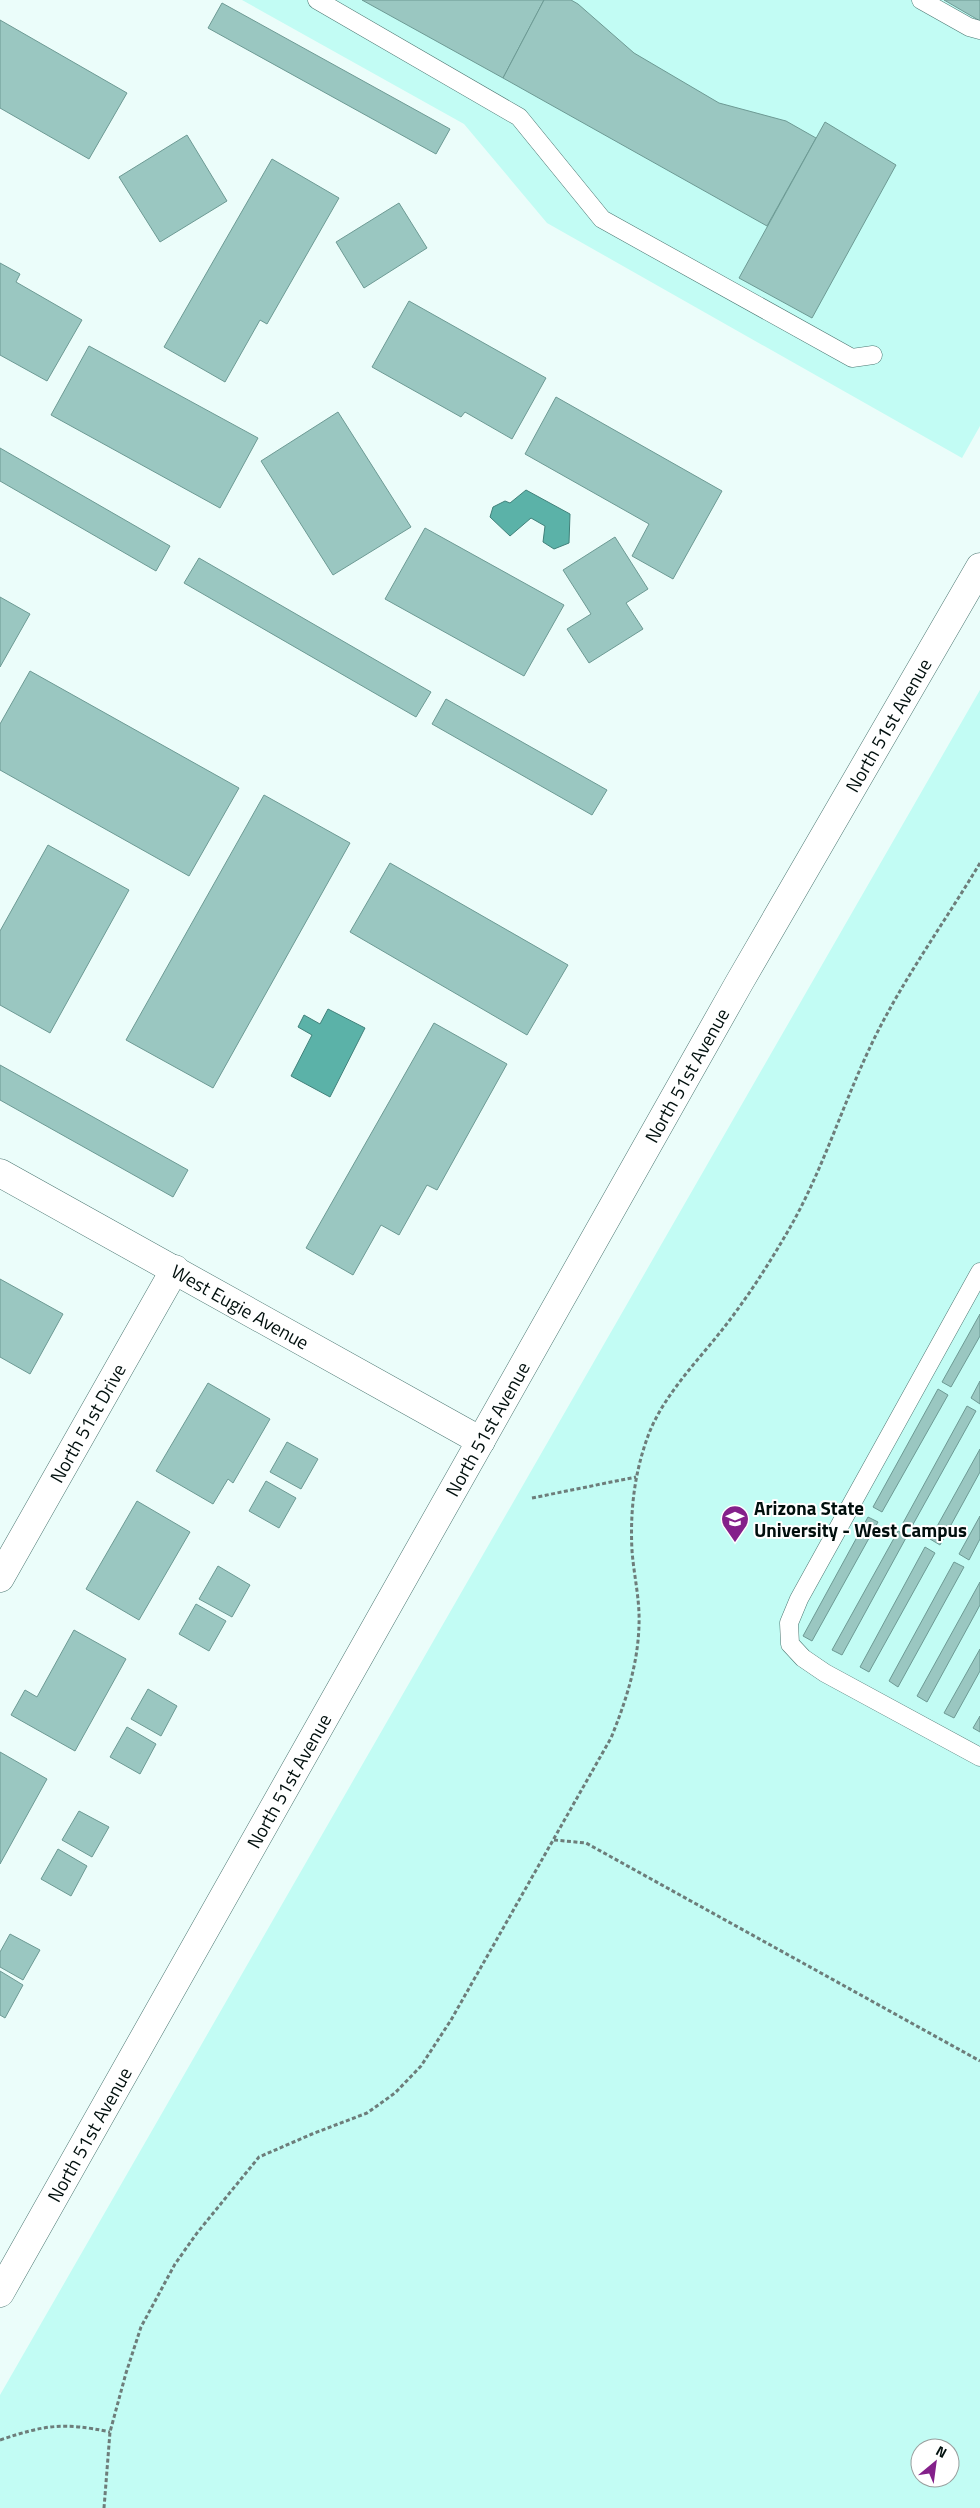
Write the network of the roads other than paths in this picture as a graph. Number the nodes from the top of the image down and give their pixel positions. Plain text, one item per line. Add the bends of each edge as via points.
1 (317, 0) edge
2 (921, 0) edge
3 (980, 30) edge
4 (873, 355) dead end
5 (980, 567) edge
6 (0, 1172) edge
7 (175, 1270) junction
8 (980, 1272) edge
9 (481, 1441) junction
10 (0, 1578) edge
11 (980, 1757) edge
12 (0, 2293) edge

1 - 4 lane via 519,117 602,219 852,358
2 - 3 lane
5 - 9 main road, North 51st Avenue via 739,983
6 - 7 main road, West Eugie Avenue
7 - 9 main road, West Eugie Avenue
7 - 10 main road, North 51st Drive
8 - 11 lane via 789,1622 790,1644 803,1658
9 - 12 main road, North 51st Avenue

